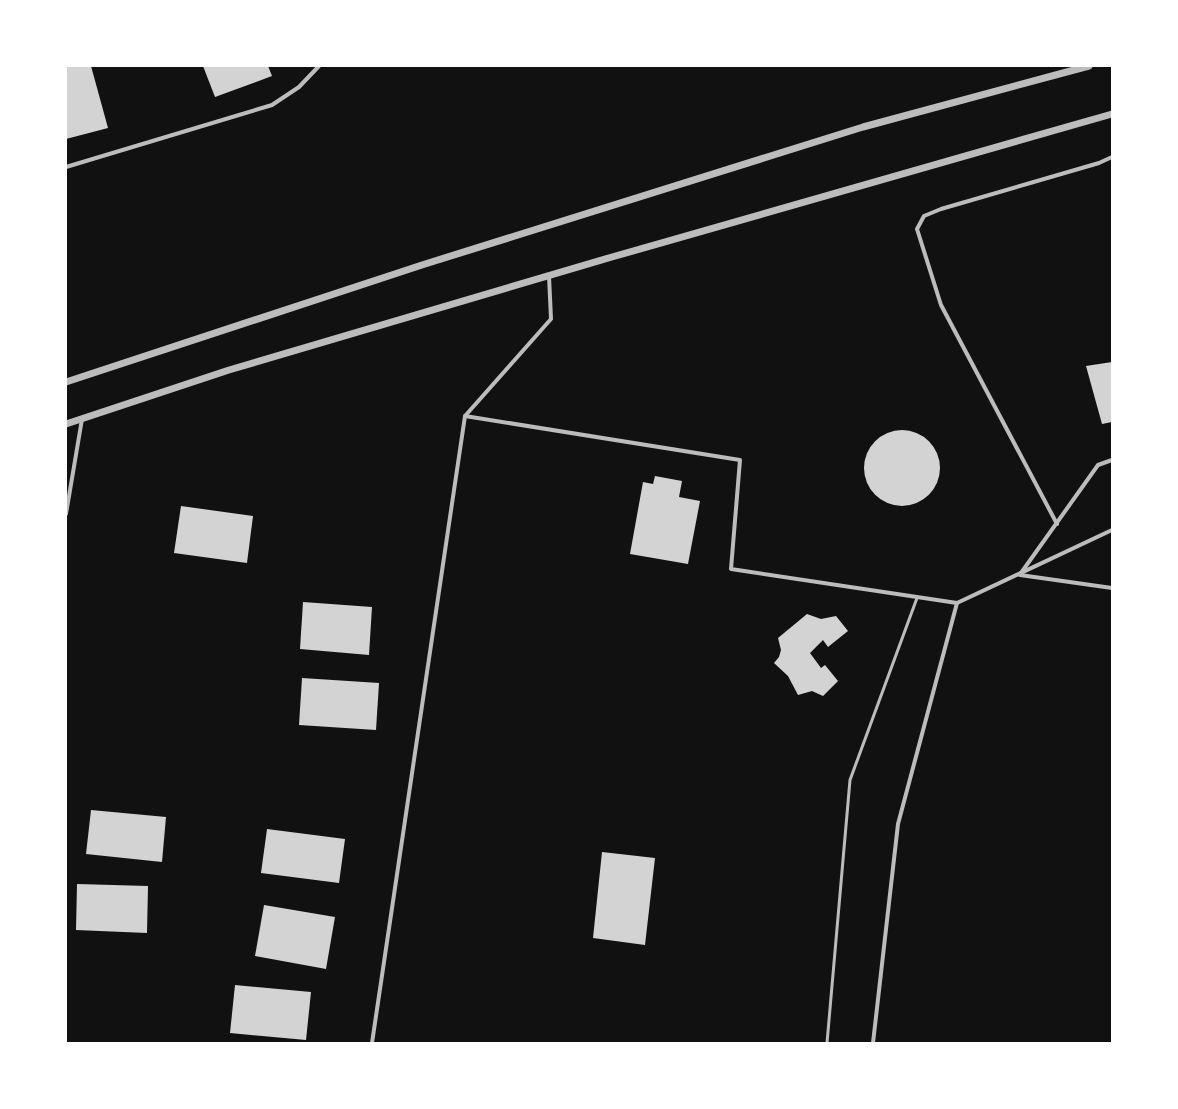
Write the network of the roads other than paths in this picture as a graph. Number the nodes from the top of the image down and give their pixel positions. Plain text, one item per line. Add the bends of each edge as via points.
1 (319, 66) edge
2 (1089, 66) edge
3 (1112, 114) edge
4 (1112, 156) edge
5 (66, 167) edge
6 (549, 276) junction
7 (66, 382) edge
8 (465, 416) junction
9 (82, 419) junction
10 (66, 424) edge
11 (1112, 460) edge
12 (66, 514) edge
13 (1057, 524) junction
14 (1112, 530) edge
15 (1020, 575) junction
16 (1112, 588) edge
17 (917, 598) junction
18 (957, 604) junction
19 (372, 1043) edge
20 (827, 1043) edge
21 (873, 1043) edge

1 - 5 street via 299,87 272,105
2 - 7 street via 863,127 422,264
3 - 6 street
4 - 13 street via 941,209 924,216 917,229 941,305
6 - 8 street via 551,319
6 - 9 street via 229,370
8 - 17 street via 740,460 731,569
8 - 19 street
9 - 10 street
9 - 12 street
11 - 13 street via 1098,466
13 - 15 street
14 - 15 street
15 - 16 street
15 - 18 street
17 - 18 street
17 - 20 lane via 850,780
18 - 21 street via 898,824

